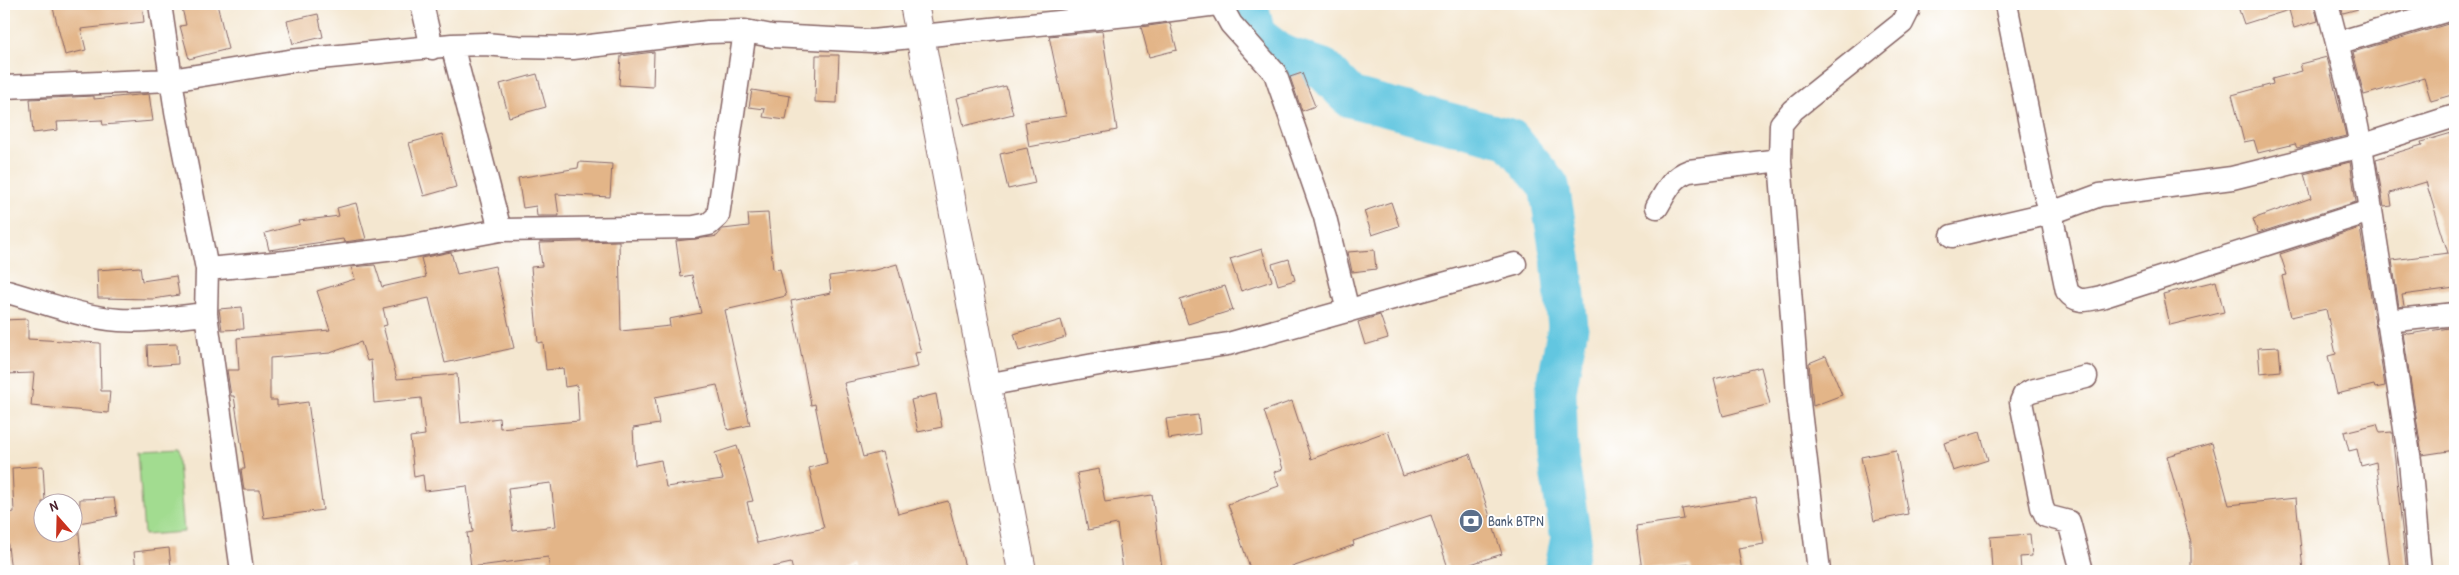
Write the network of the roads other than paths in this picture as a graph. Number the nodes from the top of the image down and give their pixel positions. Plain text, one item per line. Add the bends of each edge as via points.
1 (160, 4) edge
2 (422, 4) edge
3 (914, 4) edge
4 (1216, 4) edge
5 (1220, 4) edge
6 (1906, 4) edge
7 (2006, 4) edge
8 (2327, 4) edge
9 (2455, 8) edge
10 (745, 31) junction
11 (920, 36) junction
12 (2337, 43) junction
13 (442, 47) junction
14 (172, 80) junction
15 (4, 87) edge
16 (2455, 116) edge
17 (2361, 146) junction
18 (1780, 160) junction
19 (1657, 207) dead end
20 (2370, 211) junction
21 (2052, 213) junction
22 (500, 230) junction
23 (1952, 236) dead end
24 (1515, 264) dead end
25 (207, 269) junction
26 (4, 291) edge
27 (1348, 311) junction
28 (206, 314) junction
29 (2455, 314) edge
30 (2387, 321) junction
31 (2086, 377) dead end
32 (986, 385) junction
33 (242, 571) edge
34 (1022, 571) edge
35 (1819, 571) edge
36 (2082, 571) edge
37 (2420, 571) edge

1 - 14 street
2 - 13 street
3 - 11 street
4 - 11 street
5 - 27 street via 1231,24 1274,73 1325,217
6 - 18 street via 1908,11 1902,23 1786,116 1781,124
7 - 21 street via 2042,184
8 - 12 street
9 - 12 street
10 - 11 street via 772,36 872,41
10 - 13 street via 646,38 573,48 485,44
10 - 22 street via 718,216 709,224 694,227
11 - 32 street
12 - 17 street
13 - 14 street via 289,61
13 - 22 street
14 - 15 street
14 - 25 street
16 - 17 street
17 - 20 street
17 - 21 street via 2232,178 2100,195
18 - 19 street via 1681,174 1673,179
18 - 35 street via 1798,394
20 - 21 street via 2080,301 2067,291
20 - 30 street
21 - 23 street
22 - 25 street via 394,249
24 - 27 street
25 - 28 street
26 - 28 street via 119,320
27 - 32 street via 1228,344
28 - 33 street
29 - 30 street
30 - 37 street via 2410,461
31 - 36 street via 2031,391 2021,402 2042,507 2046,516 2070,522
32 - 34 street

